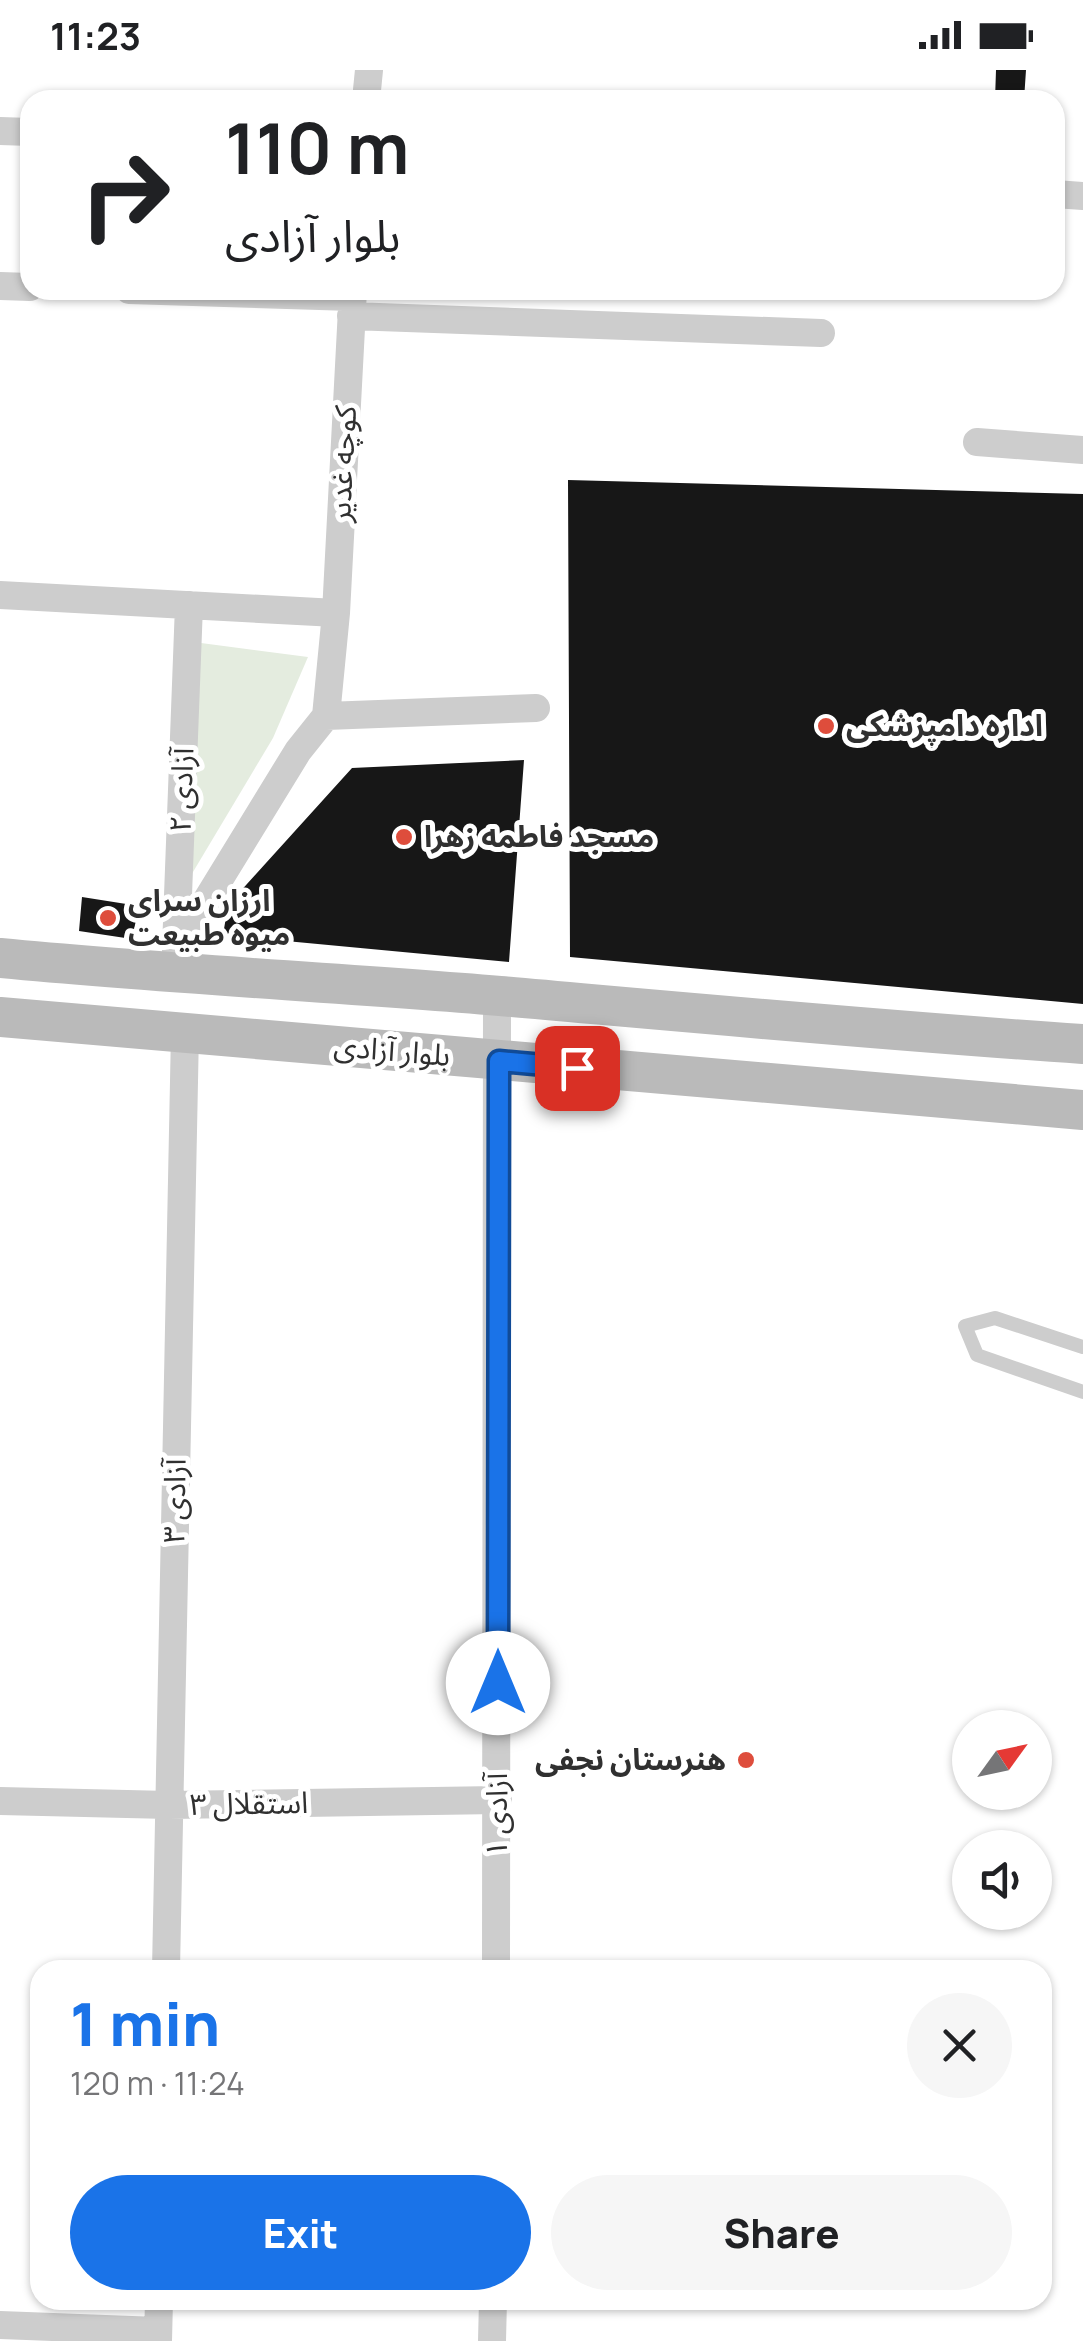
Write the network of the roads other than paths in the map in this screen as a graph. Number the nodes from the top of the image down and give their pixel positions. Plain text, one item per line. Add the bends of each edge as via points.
1 (352, 301) edge
2 (822, 332) dead end
3 (977, 442) dead end
4 (1083, 450) edge
5 (0, 594) edge
6 (189, 605) junction
7 (336, 613) junction
8 (536, 708) dead end
9 (326, 716) junction
10 (0, 958) edge
11 (173, 962) junction
12 (497, 996) junction
13 (0, 1017) edge
14 (185, 1032) junction
15 (1083, 1044) edge
16 (499, 1061) junction
17 (1083, 1110) edge
18 (1083, 1346) edge
19 (1083, 1392) edge
20 (498, 1800) junction
21 (0, 1801) edge
22 (169, 1805) junction
23 (166, 1960) edge
24 (496, 1960) edge
25 (159, 2310) edge
26 (493, 2310) edge
27 (0, 2325) edge
28 (158, 2336) edge
29 (492, 2341) edge

1 - 2 street
1 - 7 street, کوچه غدیر
3 - 4 street
5 - 6 street
6 - 7 street
6 - 11 street, آزادی ۲
7 - 9 street, کوچه غدیر
8 - 9 street
9 - 11 street via 298,751
10 - 11 street, بلوار آزادی
11 - 12 street, بلوار آزادی
12 - 15 street, بلوار آزادی
12 - 16 street, آزادی ۱
13 - 14 street, بلوار آزادی
14 - 16 street, بلوار آزادی
14 - 22 street, آزادی ۳
16 - 17 street, بلوار آزادی
16 - 20 street, آزادی ۱
18 - 19 lane via 995,1318 965,1326 978,1355
20 - 22 street, استقلال ۳
20 - 24 street, آزادی ۱
21 - 22 street, استقلال ۳
22 - 23 street, آزادی ۳
25 - 28 street
26 - 29 street
27 - 28 street

